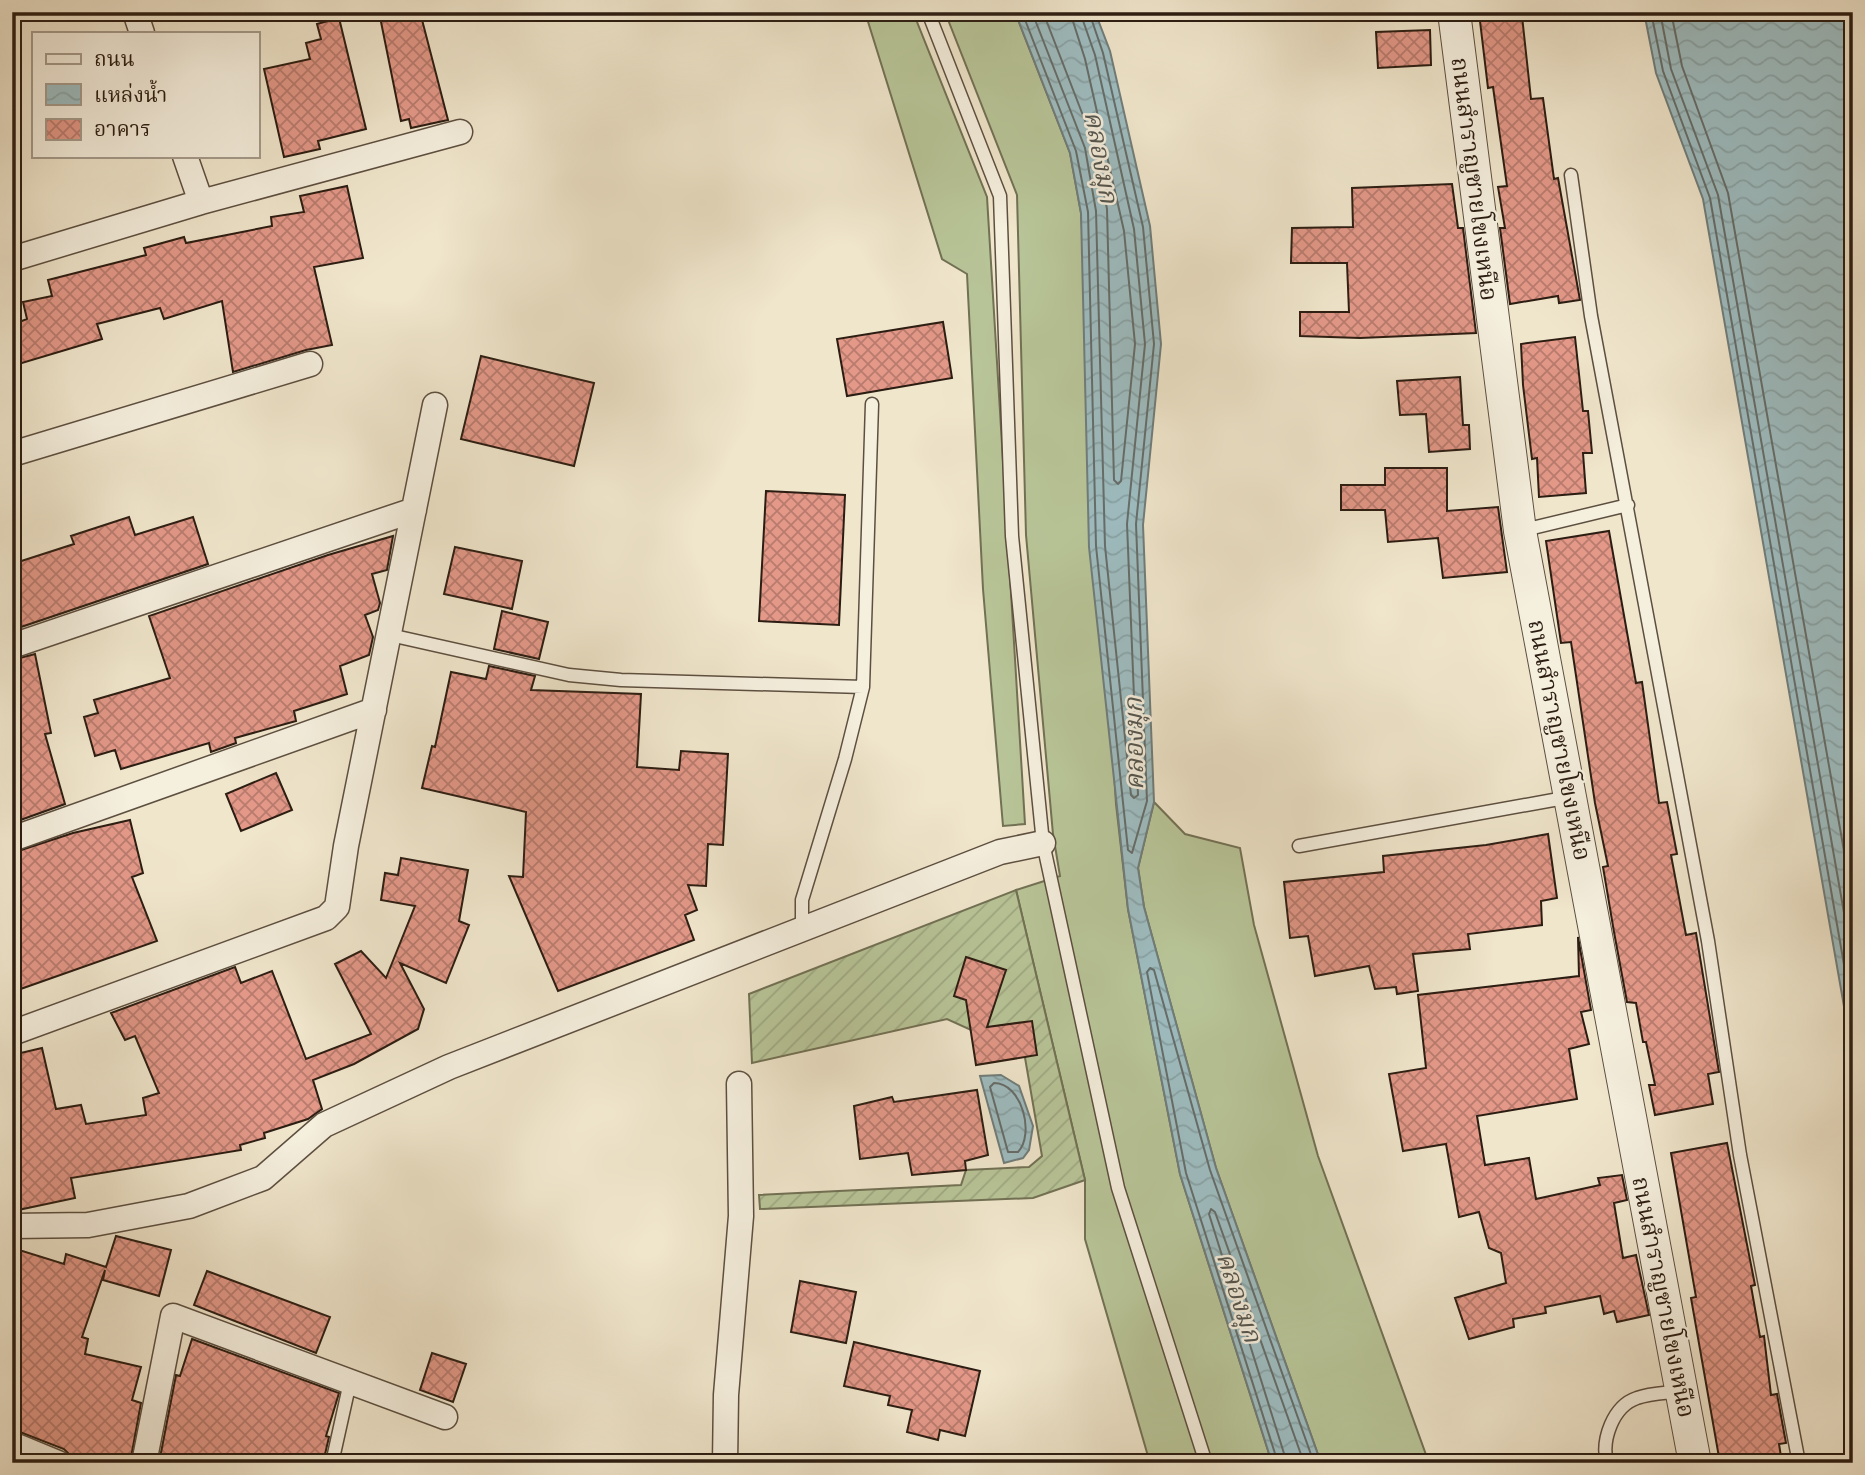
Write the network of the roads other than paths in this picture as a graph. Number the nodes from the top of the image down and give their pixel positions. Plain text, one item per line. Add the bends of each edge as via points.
1 (135, 12) edge
2 (928, 12) edge
3 (1454, 12) edge
4 (142, 32) edge
5 (460, 132) dead end
6 (186, 158) edge
7 (1571, 175) dead end
8 (201, 202) junction
9 (12, 259) edge
10 (310, 364) dead end
11 (873, 404) dead end
12 (435, 405) dead end
13 (12, 454) edge
14 (1628, 505) junction
15 (414, 510) junction
16 (1520, 531) junction
17 (390, 635) junction
18 (12, 646) edge
19 (863, 687) junction
20 (374, 710) junction
21 (1570, 797) junction
22 (12, 839) edge
23 (1043, 843) junction
24 (1299, 846) dead end
25 (802, 929) junction
26 (12, 1033) edge
27 (739, 1084) dead end
28 (12, 1226) edge
29 (350, 1381) junction
30 (1682, 1391) junction
31 (445, 1417) dead end
32 (12, 1444) edge
33 (58, 1463) edge
34 (144, 1463) edge
35 (332, 1463) edge
36 (725, 1463) edge
37 (1206, 1463) edge
38 (1607, 1463) edge
39 (1695, 1463) edge
40 (1799, 1463) edge

1 - 4 street
2 - 23 lane via 1000,196 1012,536
3 - 16 street, ถนนสำราญชายโขงเหนือ
5 - 8 street
6 - 8 street
7 - 14 lane via 1591,316
8 - 9 street
10 - 13 street
11 - 19 lane
12 - 15 street
14 - 16 lane
14 - 40 lane via 1708,940 1740,1155
15 - 17 street
15 - 18 street
16 - 21 street, ถนนสำราญชายโขงเหนือ
17 - 19 lane via 569,675
17 - 20 street
19 - 25 lane via 802,900
20 - 22 street
20 - 26 street via 337,906 326,918
21 - 24 lane
21 - 30 street, ถนนสำราญชายโขงเหนือ
23 - 25 street via 1000,852
23 - 37 lane via 1118,1188
25 - 28 street via 449,1067 324,1125 262,1178 189,1206 88,1225
27 - 36 street via 741,1216
29 - 31 street
29 - 34 street via 173,1316
29 - 35 lane
30 - 38 lane via 1635,1398 1620,1412 1608,1431
30 - 39 street, ถนนสำราญชายโขงเหนือ
32 - 33 street

